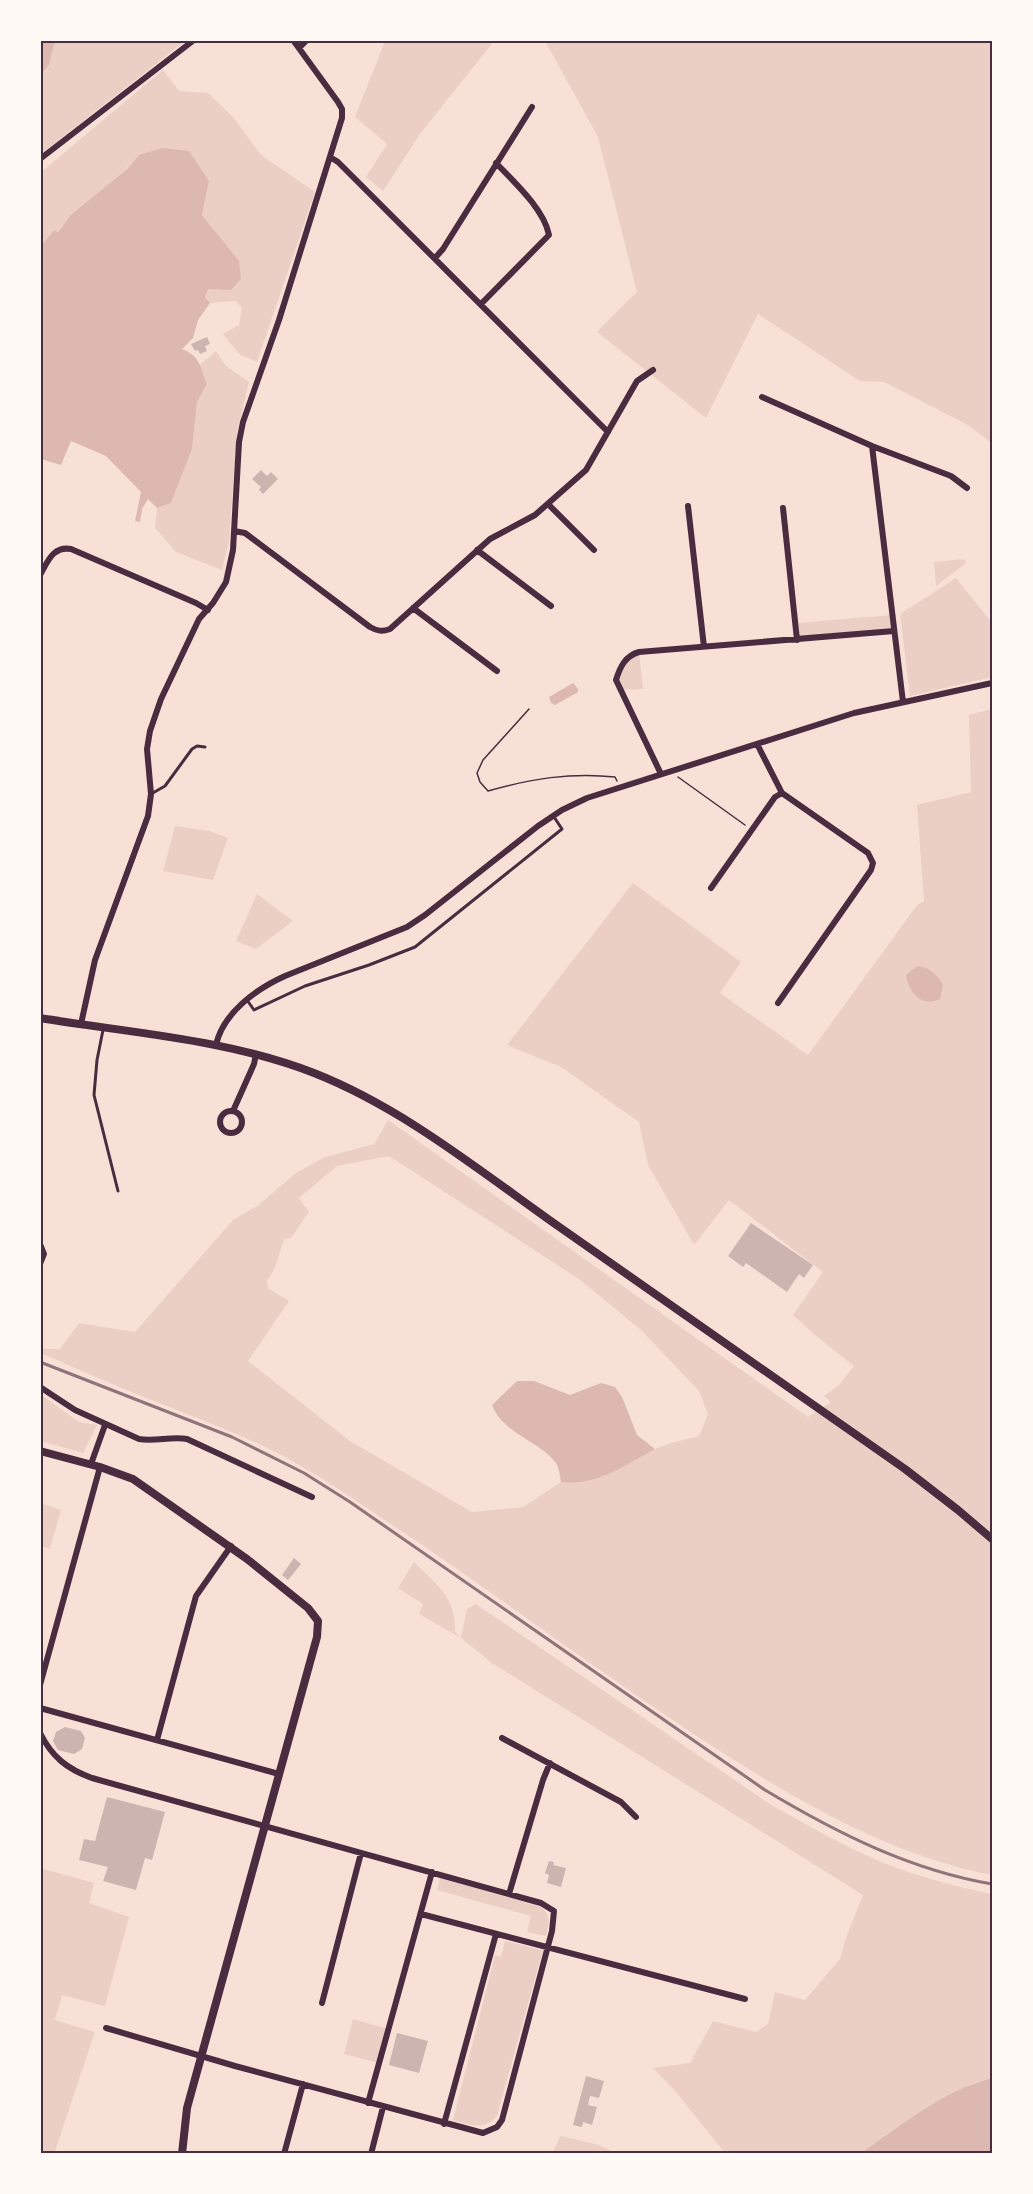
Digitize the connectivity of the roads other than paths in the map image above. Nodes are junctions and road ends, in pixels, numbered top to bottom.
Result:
1 (194, 40) edge
2 (293, 40) edge
3 (307, 40) edge
4 (299, 48) junction
5 (532, 107) dead end
6 (330, 157) junction
7 (40, 159) edge
8 (496, 163) junction
9 (435, 258) junction
10 (481, 304) junction
11 (653, 370) dead end
12 (762, 398) dead end
13 (608, 432) junction
14 (872, 446) junction
15 (967, 488) dead end
16 (548, 504) junction
17 (688, 506) dead end
18 (783, 508) dead end
19 (234, 531) junction
20 (477, 550) junction
21 (594, 550) dead end
22 (40, 575) edge
23 (551, 606) dead end
24 (413, 608) junction
25 (208, 610) junction
26 (894, 631) junction
27 (797, 640) junction
28 (704, 647) junction
29 (497, 671) dead end
30 (993, 683) edge
31 (903, 702) junction
32 (757, 744) junction
33 (205, 747) dead end
34 (660, 774) junction
35 (782, 793) junction
36 (151, 794) junction
37 (553, 816) junction
38 (711, 888) dead end
39 (246, 1000) junction
40 (778, 1003) dead end
41 (40, 1018) edge
42 (81, 1024) junction
43 (104, 1028) junction
44 (216, 1045) junction
45 (256, 1054) junction
46 (233, 1111) dead end
47 (118, 1191) dead end
48 (40, 1244) edge
49 (40, 1264) edge
50 (40, 1388) edge
51 (105, 1425) junction
52 (40, 1451) edge
53 (91, 1464) junction
54 (100, 1467) junction
55 (312, 1497) dead end
56 (993, 1539) edge
57 (231, 1546) junction
58 (40, 1685) edge
59 (40, 1708) edge
60 (40, 1733) edge
61 (502, 1738) dead end
62 (157, 1740) junction
63 (550, 1763) junction
64 (279, 1774) junction
65 (636, 1817) dead end
66 (264, 1826) junction
67 (361, 1853) junction
68 (432, 1872) junction
69 (509, 1894) junction
70 (421, 1914) junction
71 (496, 1934) junction
72 (548, 1947) junction
73 (745, 1999) dead end
74 (322, 2002) dead end
75 (106, 2028) dead end
76 (201, 2055) junction
77 (303, 2084) junction
78 (368, 2103) junction
79 (383, 2107) junction
80 (444, 2124) junction
81 (182, 2154) edge
82 (284, 2154) edge
83 (371, 2154) edge

1 - 7 street
2 - 4 street
3 - 4 street
4 - 6 street
5 - 8 street
6 - 9 street
6 - 19 street
8 - 9 street
8 - 10 street
9 - 10 street
10 - 13 street
11 - 13 street
12 - 14 street
13 - 16 street
14 - 15 street
14 - 26 street
16 - 20 street
16 - 21 street
17 - 28 street
18 - 27 street
19 - 24 street
19 - 25 street
20 - 23 street
20 - 24 street
22 - 25 street
24 - 29 street
25 - 36 street
26 - 27 street
26 - 31 street
27 - 28 street
28 - 34 street
30 - 31 street
31 - 32 street
32 - 34 street
32 - 35 street
33 - 36 lane
34 - 37 street
35 - 38 street
35 - 40 street
36 - 42 street
37 - 39 street
37 - 39 lane
39 - 44 street
41 - 42 street
42 - 43 street
43 - 44 street
43 - 47 lane
44 - 45 street
45 - 46 street
45 - 56 street
48 - 49 street
50 - 51 street
51 - 53 street
51 - 55 street
52 - 53 street
53 - 54 street
54 - 57 street
54 - 58 street
57 - 62 street
57 - 64 street
59 - 62 street
60 - 66 street
61 - 63 street
62 - 64 street
63 - 65 street
63 - 69 street
64 - 66 street
66 - 67 street
66 - 76 street
67 - 68 street
67 - 74 street
68 - 69 street
68 - 70 street
69 - 72 street
70 - 71 street
70 - 78 street
71 - 72 street
71 - 80 street
72 - 73 street
72 - 80 street
75 - 76 street
76 - 77 street
76 - 81 street
77 - 78 street
77 - 82 street
78 - 79 street
79 - 80 street
79 - 83 street

